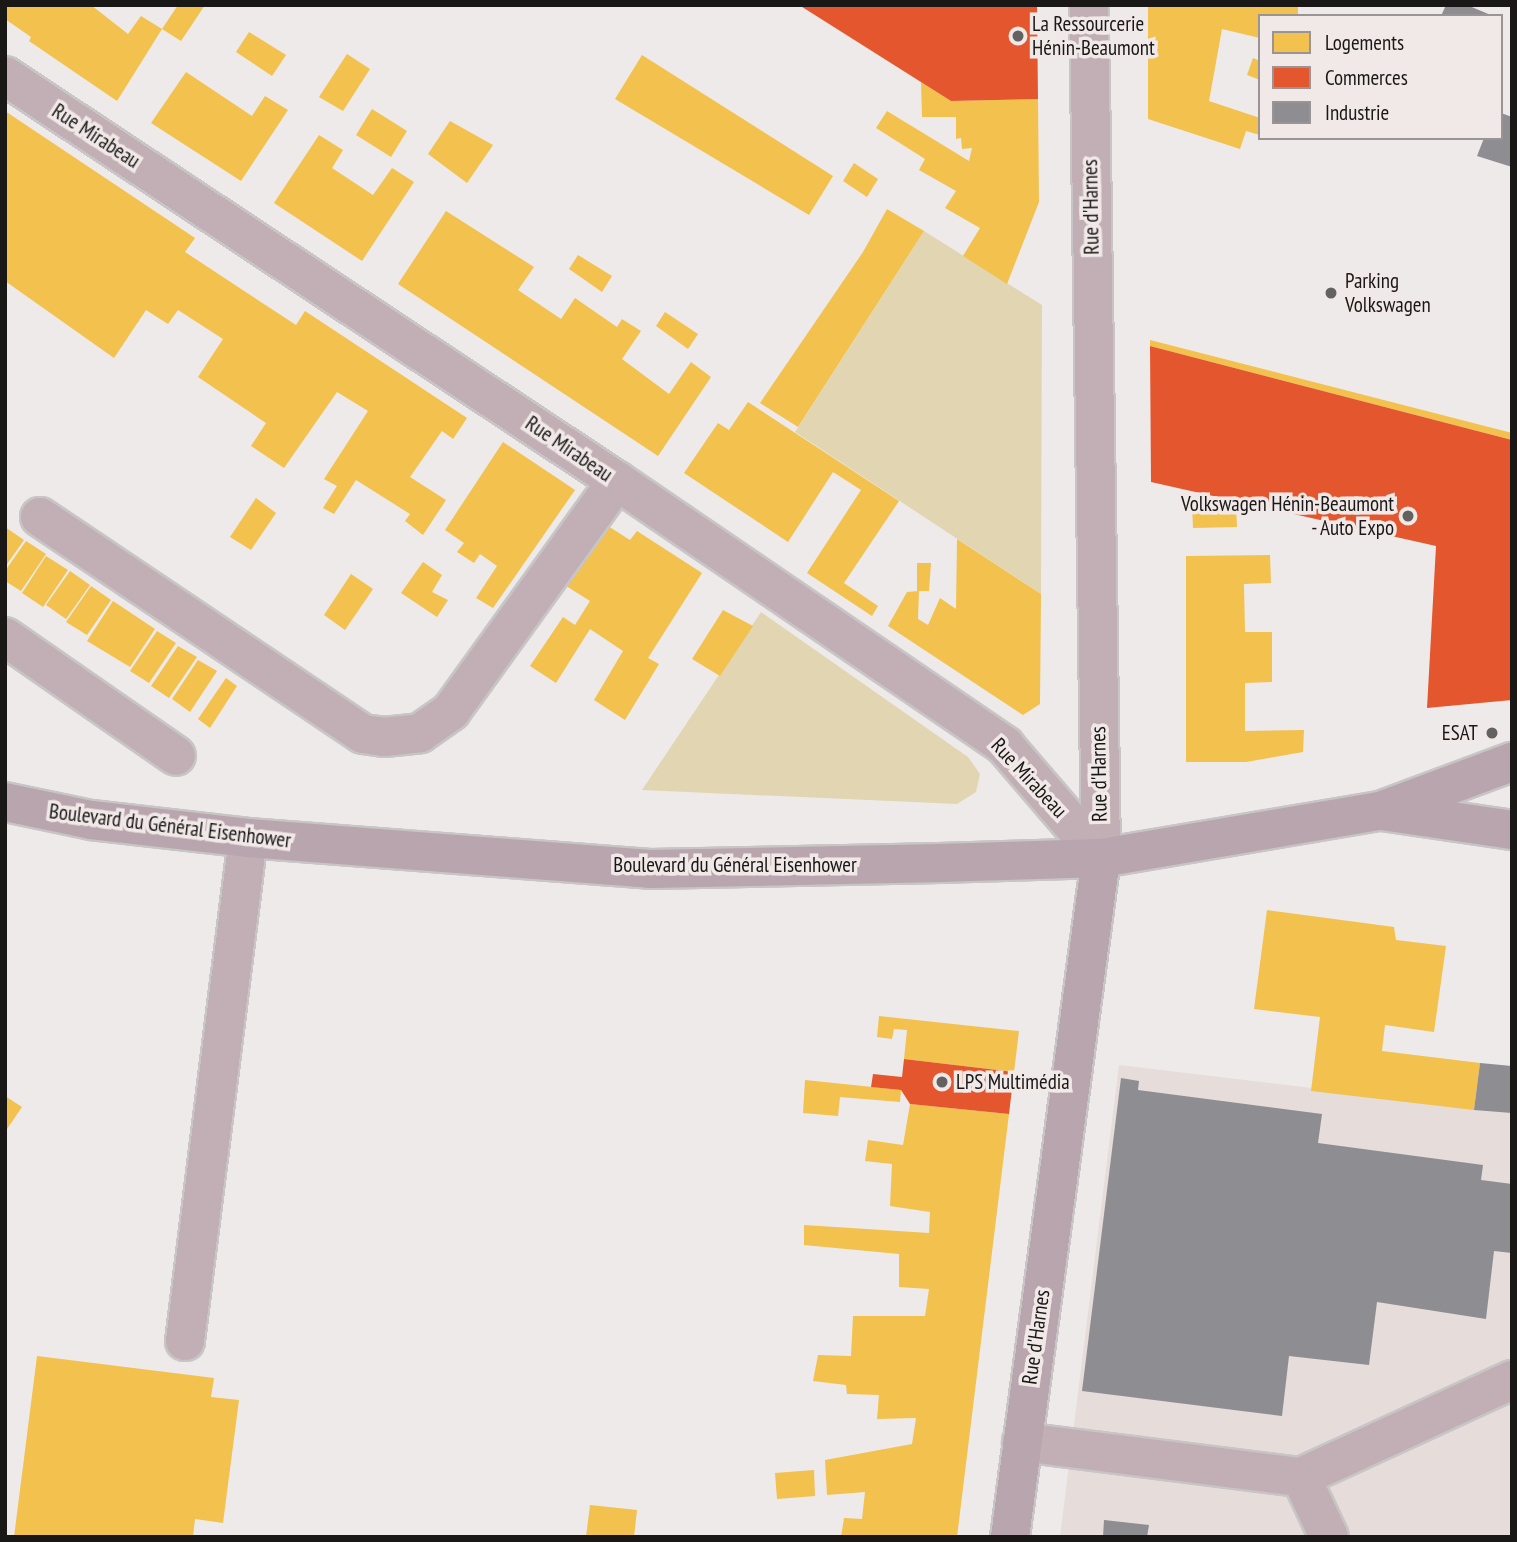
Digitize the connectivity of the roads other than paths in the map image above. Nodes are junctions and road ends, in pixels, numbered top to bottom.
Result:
1 (1088, 5) edge
2 (5, 76) edge
3 (617, 481) junction
4 (40, 517) dead end
5 (5, 637) edge
6 (176, 757) dead end
7 (1512, 762) edge
8 (5, 802) edge
9 (1380, 811) junction
10 (1512, 830) edge
11 (247, 838) junction
12 (1101, 858) junction
13 (185, 1341) dead end
14 (1512, 1380) edge
15 (1021, 1442) junction
16 (1301, 1477) junction
17 (1010, 1537) edge
18 (1329, 1537) edge

1 - 12 street, Rue d'Harnes
2 - 3 street, Rue Mirabeau
3 - 4 street
3 - 12 street, Rue Mirabeau
5 - 6 street
7 - 9 main road
8 - 11 main road, Boulevard du Général Eisenhower
9 - 10 main road
9 - 12 main road, Boulevard du Général Eisenhower
11 - 12 main road, Boulevard du Général Eisenhower
11 - 13 street
12 - 15 main road, Rue d'Harnes
14 - 16 street
15 - 16 street
15 - 17 main road, Rue d'Harnes
16 - 18 street

